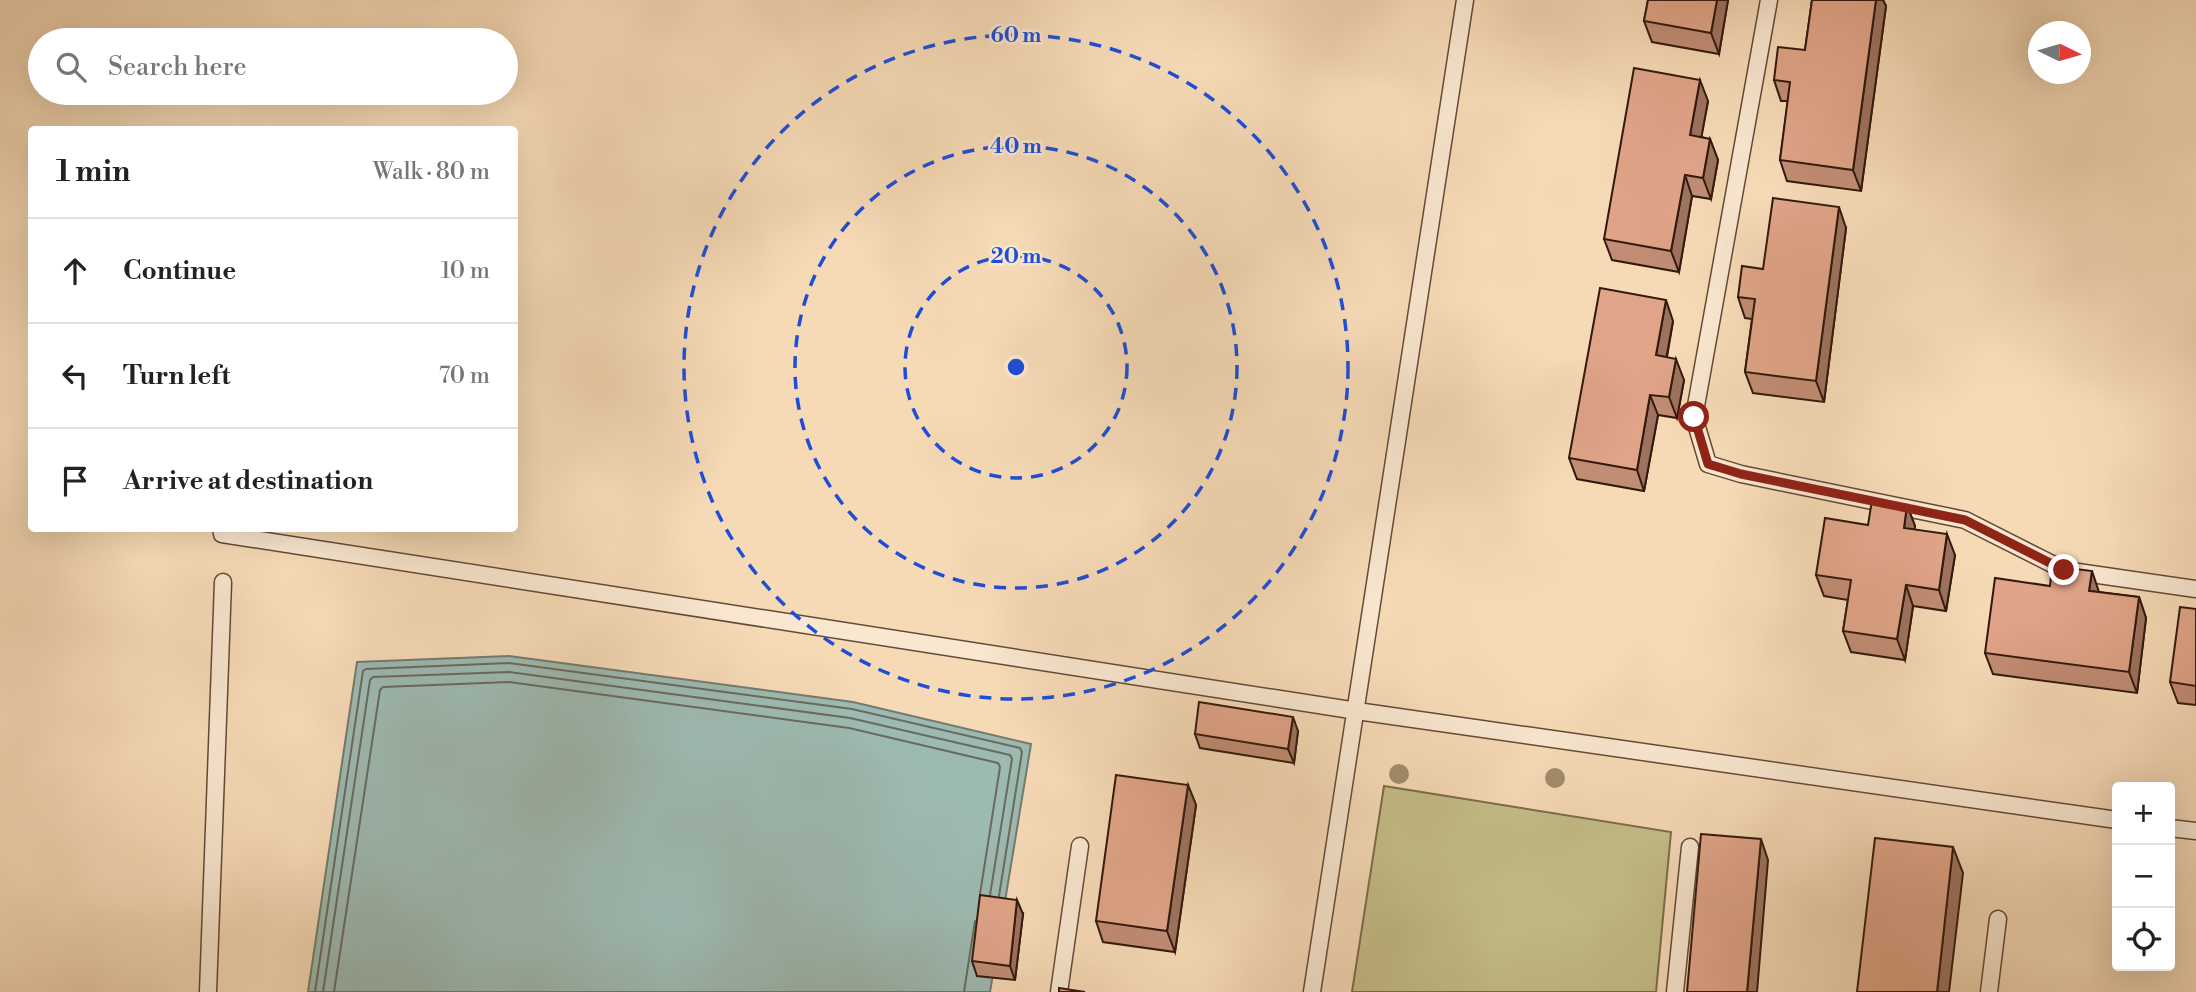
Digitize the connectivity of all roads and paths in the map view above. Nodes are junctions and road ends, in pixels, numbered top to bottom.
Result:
1 (1465, 0) edge
2 (1769, 0) edge
3 (222, 532) edge
4 (223, 582) dead end
5 (2196, 589) edge
6 (1357, 710) junction
7 (2112, 819) edge
8 (2175, 829) edge
9 (2196, 831) edge
10 (1080, 846) dead end
11 (1690, 848) dead end
12 (1998, 919) dead end
13 (208, 992) edge
14 (1059, 992) edge
15 (1312, 992) edge
16 (1675, 992) edge
17 (1989, 992) edge

1 - 6 lane
2 - 5 lane
3 - 6 lane
4 - 13 lane
6 - 7 lane
6 - 15 lane
8 - 9 lane
10 - 14 lane
11 - 16 lane
12 - 17 lane

